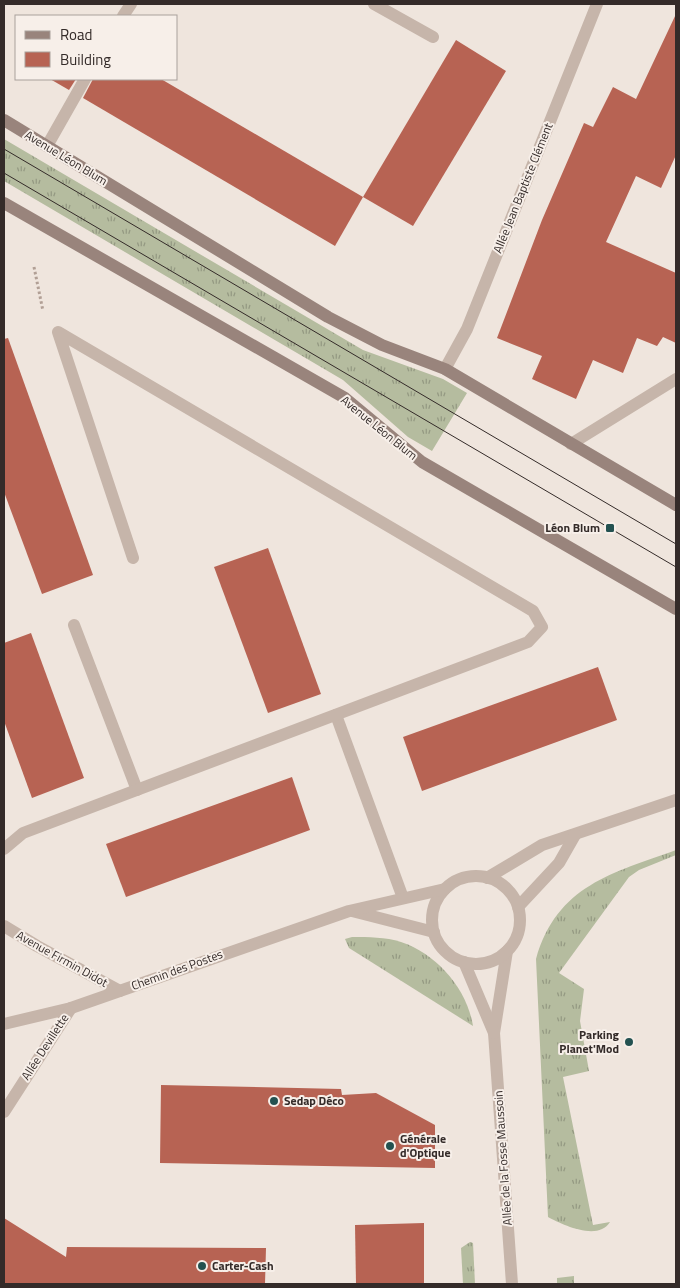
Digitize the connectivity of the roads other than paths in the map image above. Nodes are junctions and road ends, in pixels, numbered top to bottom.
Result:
1 (131, 4) edge
2 (374, 4) edge
3 (596, 4) edge
4 (124, 15) edge
5 (433, 37) dead end
6 (84, 80) edge
7 (4, 120) edge
8 (48, 146) junction
9 (4, 203) edge
10 (445, 369) junction
11 (676, 379) edge
12 (571, 444) junction
13 (676, 505) edge
14 (133, 558) dead end
15 (676, 609) edge
16 (74, 625) dead end
17 (336, 715) junction
18 (137, 790) junction
19 (676, 800) edge
20 (575, 834) junction
21 (4, 849) edge
22 (487, 878) junction
23 (445, 889) junction
24 (403, 898) junction
25 (518, 907) junction
26 (349, 911) junction
27 (4, 926) edge
28 (434, 932) junction
29 (507, 951) junction
30 (464, 962) junction
31 (120, 991) junction
32 (70, 1008) junction
33 (4, 1024) edge
34 (494, 1032) junction
35 (4, 1112) edge
36 (512, 1284) edge

1 - 4 street
2 - 5 street
3 - 10 street, Allée Jean Baptiste Clément
6 - 8 street
7 - 8 main road, Avenue Léon Blum
8 - 10 main road, Avenue Léon Blum
9 - 15 main road, Avenue Léon Blum
10 - 12 main road, Avenue Léon Blum
11 - 12 street
12 - 13 main road, Avenue Léon Blum
14 - 17 street
16 - 18 street
17 - 18 street
17 - 24 street
18 - 21 street
19 - 20 street
20 - 22 street
20 - 25 street
22 - 23 street
22 - 25 street
23 - 24 street, Chemin des Postes
23 - 28 street
24 - 26 street, Chemin des Postes
25 - 29 street
26 - 28 street
26 - 31 street, Chemin des Postes
27 - 31 street, Avenue Firmin Didot
28 - 30 street
29 - 30 street
29 - 34 street, Allée de la Fosse Maussoin
30 - 34 street, Allée de la Fosse Maussoin
31 - 32 street, Chemin des Postes
32 - 33 street, Chemin des Postes
32 - 35 street, Allée Devillette
34 - 36 street, Allée de la Fosse Maussoin

